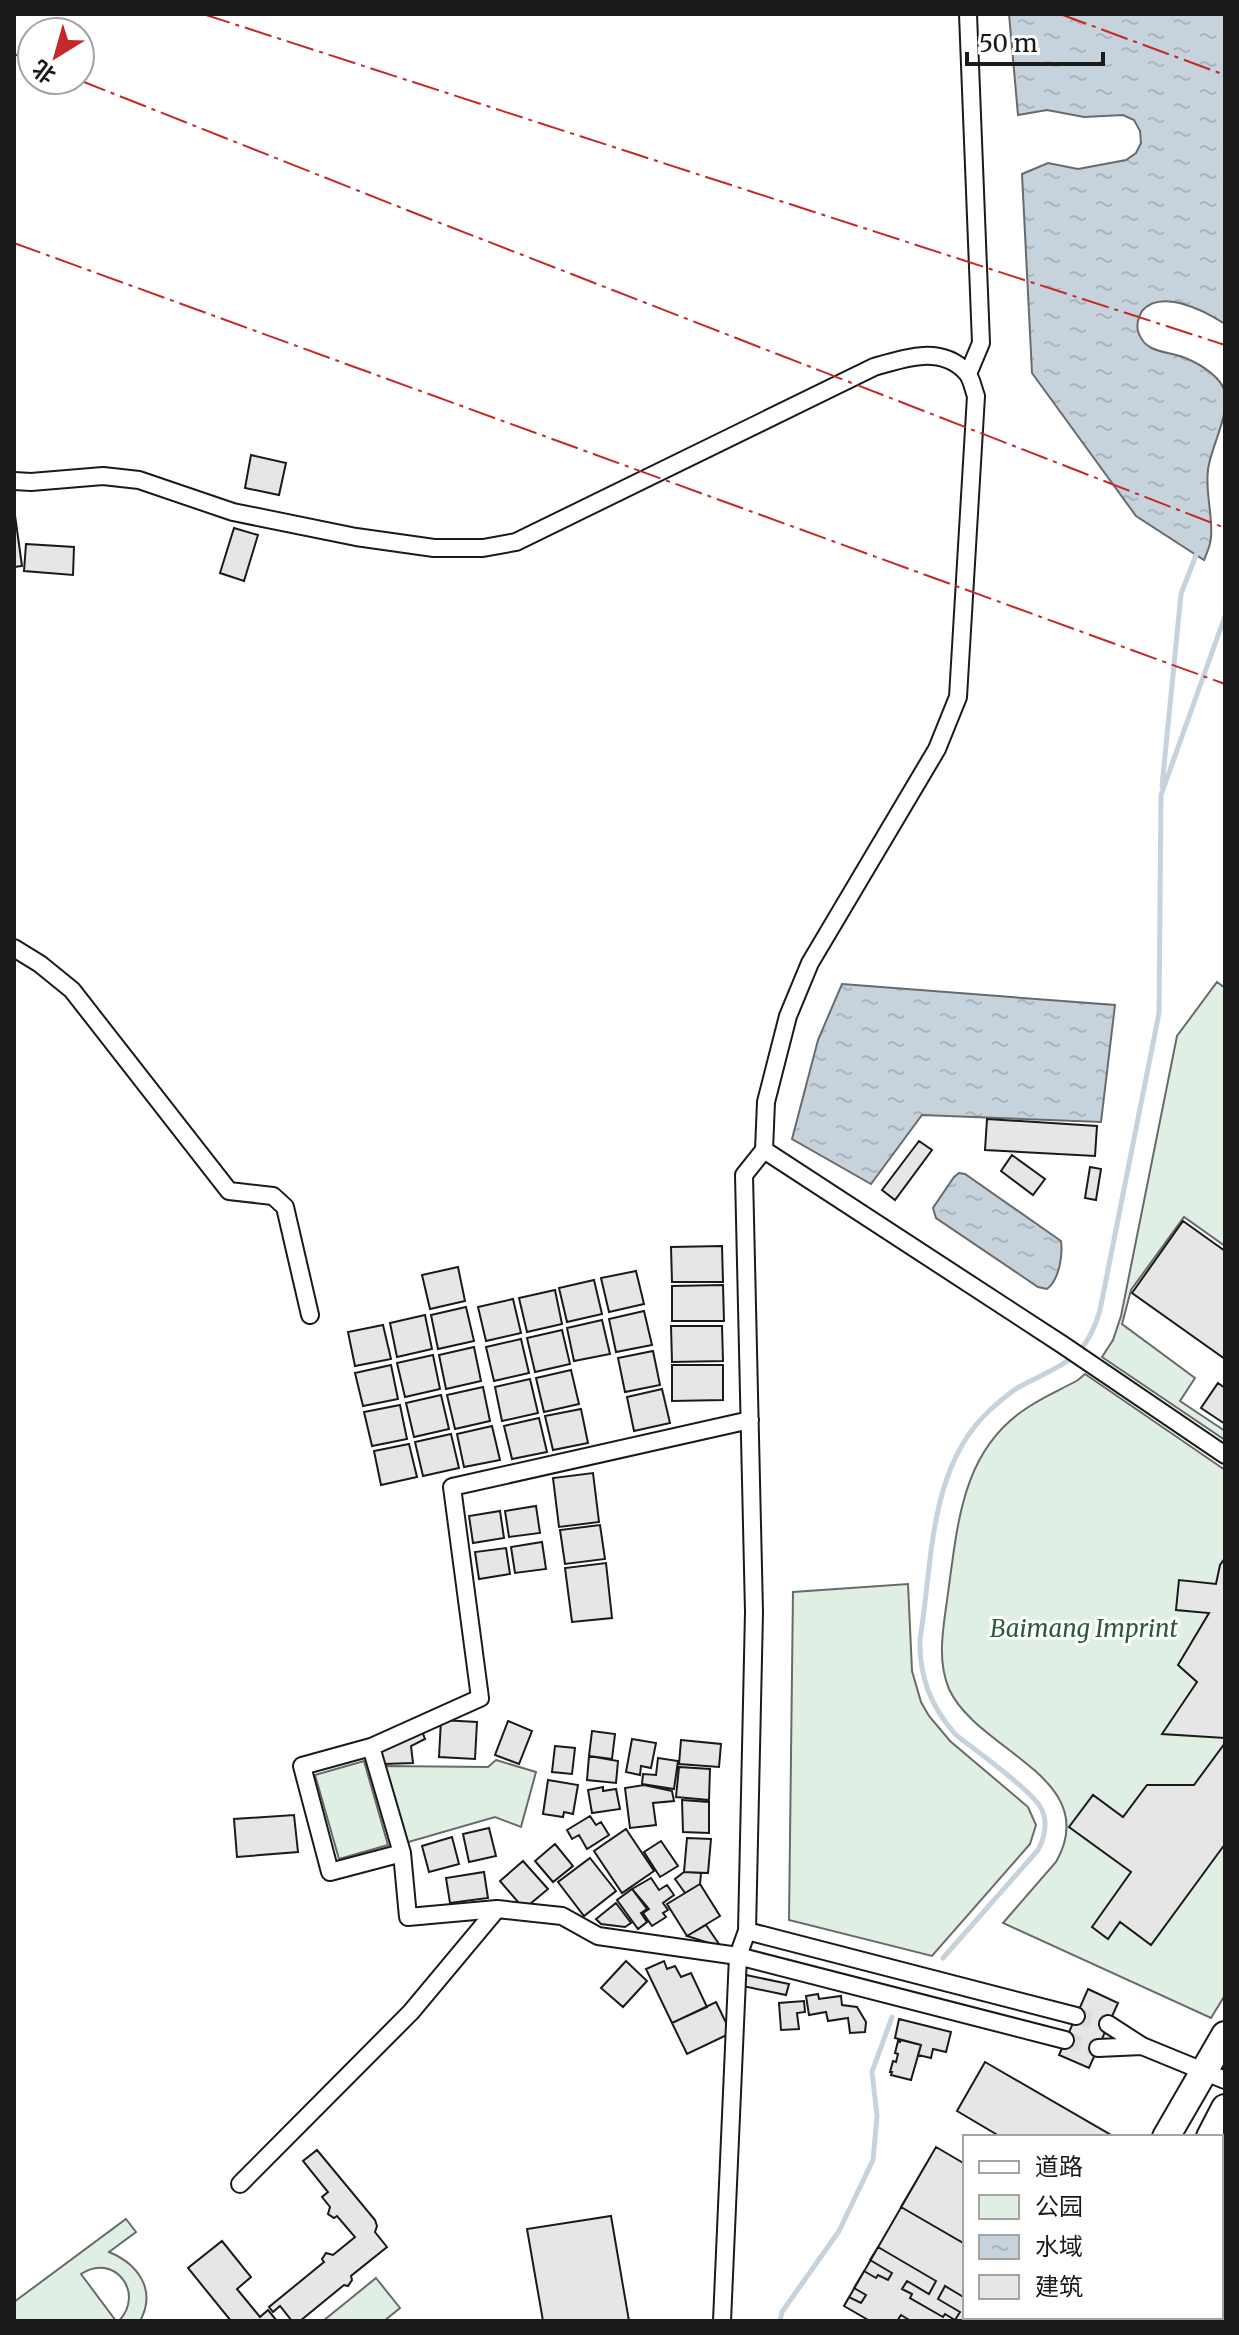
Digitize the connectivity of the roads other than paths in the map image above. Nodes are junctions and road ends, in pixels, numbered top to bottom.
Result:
1 (968, 14) edge
2 (968, 374) junction
3 (14, 481) edge
4 (14, 948) edge
5 (764, 1150) junction
6 (310, 1315) dead end
7 (750, 1420) junction
8 (1225, 1455) edge
9 (371, 1747) junction
10 (402, 1853) junction
11 (497, 1909) junction
12 (747, 1931) junction
13 (738, 1956) junction
14 (1076, 2016) tunnel mouth
15 (1108, 2024) tunnel mouth
16 (1225, 2035) edge
17 (1065, 2040) tunnel mouth
18 (1142, 2046) junction
19 (1098, 2048) tunnel mouth
20 (1215, 2075) edge
21 (1225, 2108) edge
22 (1168, 2135) edge
23 (1211, 2135) edge
24 (240, 2184) dead end
25 (722, 2321) edge

1 - 2 street
2 - 3 street
2 - 5 street
4 - 6 street
5 - 7 street
5 - 8 street
7 - 9 street
7 - 12 street
9 - 10 street
9 - 10 street
10 - 11 street
11 - 13 street
11 - 24 street
12 - 13 street
12 - 14 street
13 - 17 street
13 - 25 street
15 - 18 street
16 - 20 main road
18 - 19 street
18 - 20 street
20 - 22 main road
21 - 23 main road

